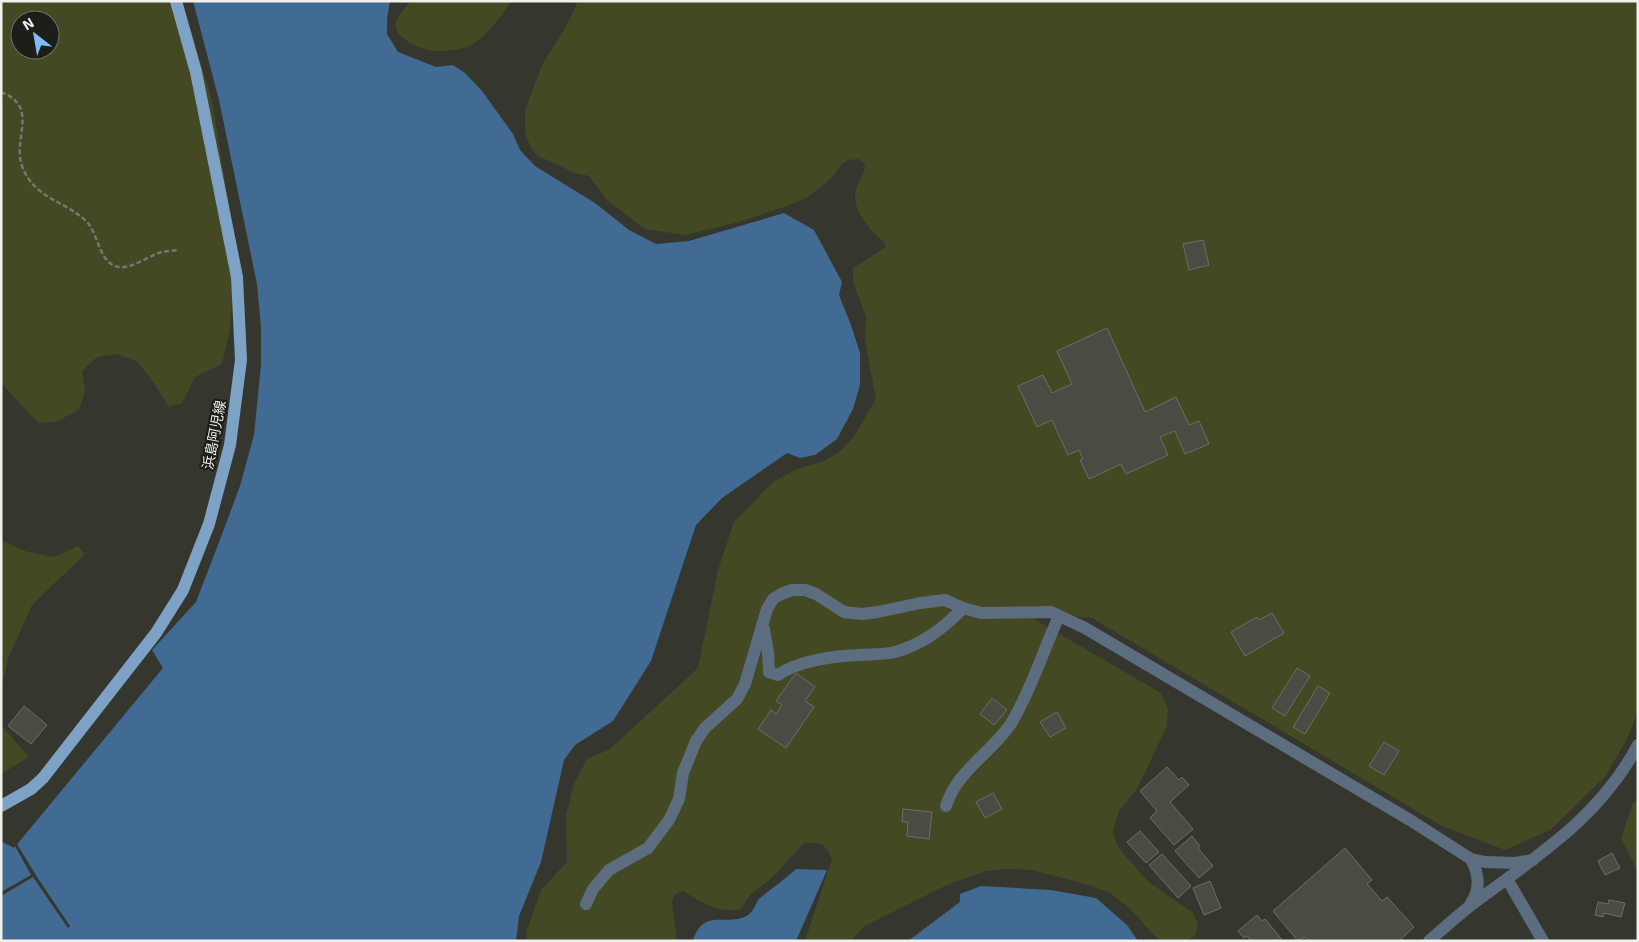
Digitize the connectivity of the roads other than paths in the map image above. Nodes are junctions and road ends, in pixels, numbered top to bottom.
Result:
1 (176, 1) edge
2 (963, 608) junction
3 (1059, 616) junction
4 (763, 627) junction
5 (1638, 745) edge
6 (1, 806) edge
7 (946, 806) dead end
8 (1472, 859) junction
9 (1533, 860) junction
10 (1507, 879) junction
11 (586, 904) dead end
12 (1468, 907) junction
13 (1429, 941) edge
14 (1543, 941) edge

1 - 6 main road, 浜島阿児線
2 - 3 street
2 - 4 street
2 - 4 street
3 - 7 street
3 - 8 street
4 - 11 street
5 - 9 street
8 - 9 street
8 - 12 street
9 - 10 street
10 - 12 street
10 - 14 street
12 - 13 street

